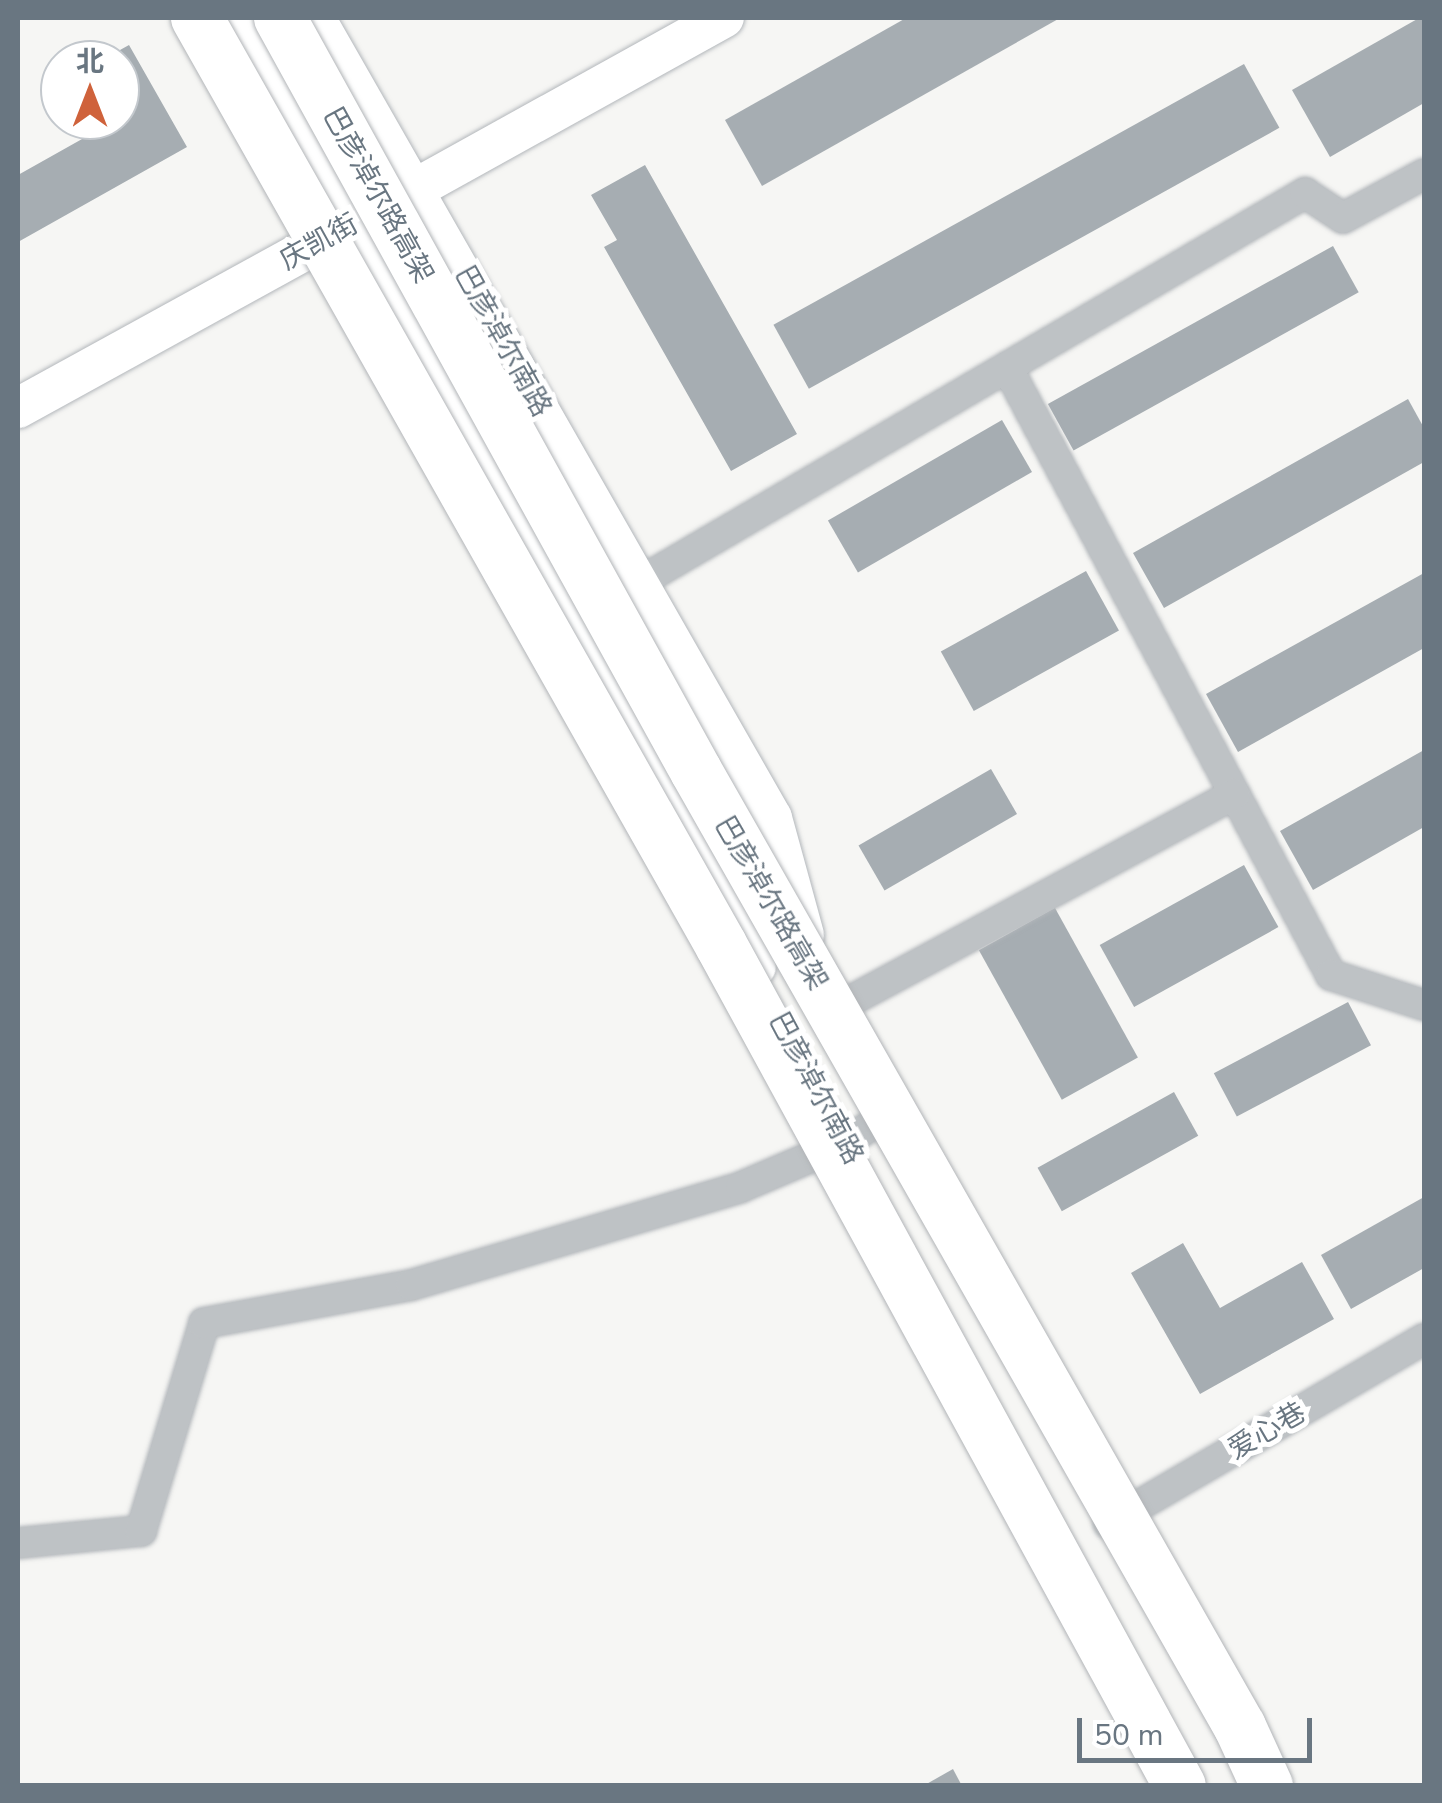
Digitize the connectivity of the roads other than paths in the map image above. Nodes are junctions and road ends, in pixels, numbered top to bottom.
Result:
1 (197, 18) edge
2 (240, 18) edge
3 (280, 18) edge
4 (315, 18) edge
5 (724, 18) edge
6 (1424, 174) edge
7 (418, 188) junction
8 (356, 222) junction
9 (1007, 368) junction
10 (18, 408) edge
11 (638, 582) junction
12 (1234, 794) junction
13 (1424, 1006) edge
14 (826, 1014) junction
15 (888, 1114) junction
16 (846, 1142) junction
17 (1424, 1338) edge
18 (1109, 1523) junction
19 (18, 1543) edge
20 (1180, 1786) edge
21 (1199, 1786) edge
22 (1254, 1786) edge
23 (1266, 1786) edge

1 - 20 highway, bridge
2 - 8 main road, 巴彦淖尔南路
3 - 23 highway, 巴彦淖尔路高架, bridge
4 - 7 main road, 巴彦淖尔南路
5 - 7 main road, 庆凯街
6 - 9 street
7 - 8 main road, 庆凯街
7 - 11 main road, 巴彦淖尔南路
8 - 10 main road, 庆凯街
8 - 16 main road, 巴彦淖尔南路
9 - 11 street
9 - 12 street
11 - 14 main road, 巴彦淖尔南路
12 - 13 street
12 - 14 street
14 - 15 main road, 巴彦淖尔南路
15 - 16 street
15 - 18 main road, 巴彦淖尔南路
16 - 19 street
16 - 21 main road, 巴彦淖尔南路
17 - 18 street, 爱心巷
18 - 22 main road, 巴彦淖尔南路

